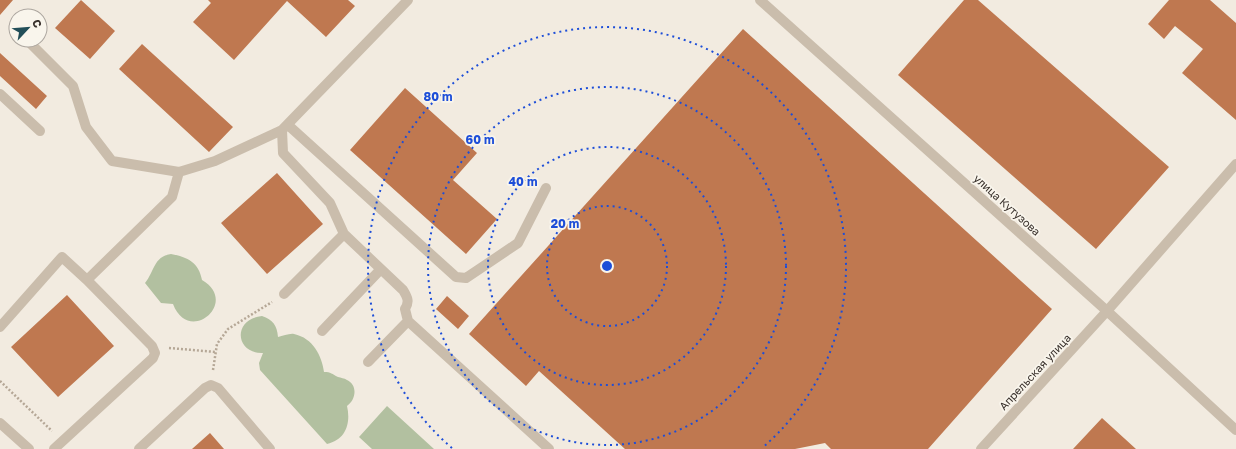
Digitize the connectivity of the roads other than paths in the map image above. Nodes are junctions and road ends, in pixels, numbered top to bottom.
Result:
1 (408, 0) edge
2 (760, 0) edge
3 (35, 48) edge
4 (0, 94) edge
5 (285, 127) junction
6 (40, 131) dead end
7 (1236, 164) edge
8 (179, 172) junction
9 (546, 188) dead end
10 (344, 234) junction
11 (381, 268) junction
12 (86, 280) junction
13 (284, 294) road end
14 (1107, 311) junction
15 (408, 321) junction
16 (0, 327) edge
17 (322, 331) dead end
18 (368, 362) dead end
19 (0, 423) edge
20 (1236, 430) edge
21 (29, 449) edge
22 (54, 449) edge
23 (139, 449) edge
24 (270, 449) edge
25 (549, 449) edge
26 (981, 449) edge

1 - 5 street
2 - 14 street, улица Кутузова
3 - 8 street
4 - 6 street
5 - 8 street
5 - 9 street
5 - 10 street
7 - 14 street, Апрельская улица
8 - 12 street
10 - 11 street
10 - 13 street
11 - 15 street
11 - 17 street
12 - 16 street
12 - 22 street
14 - 20 street, улица Кутузова
14 - 26 street, Апрельская улица
15 - 18 street
15 - 25 street
19 - 21 street
23 - 24 street

